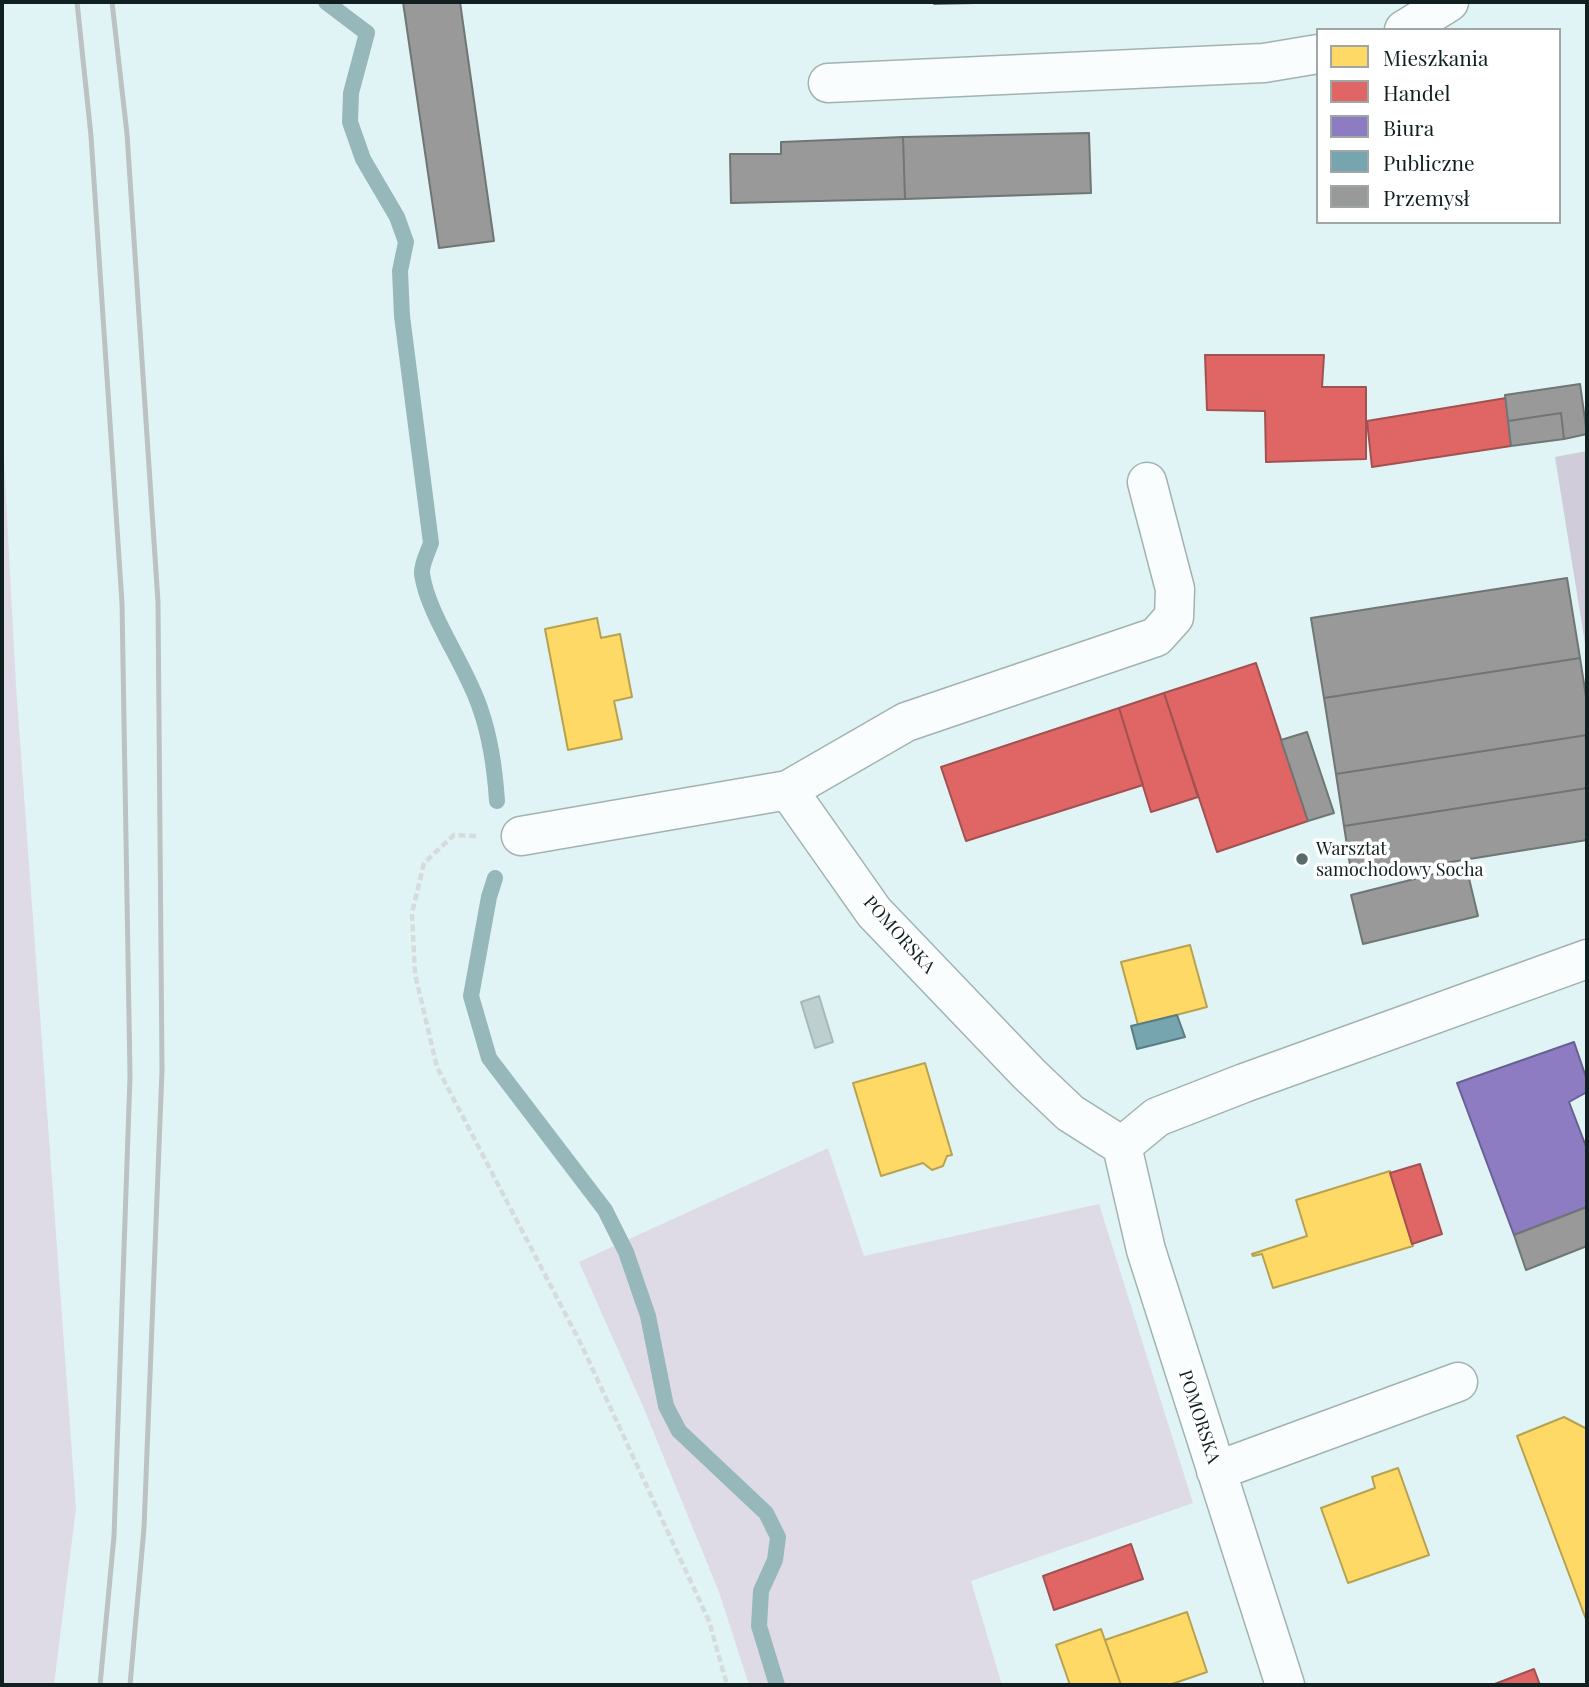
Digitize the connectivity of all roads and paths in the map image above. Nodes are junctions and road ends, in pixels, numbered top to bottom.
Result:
1 (1449, 2) edge
2 (1407, 28) edge
3 (1316, 54) edge
4 (828, 83) dead end
5 (1147, 482) dead end
6 (788, 790) junction
7 (521, 836) joint
8 (1587, 959) edge
9 (1122, 1146) junction
10 (1458, 1382) dead end
11 (1216, 1471) junction
12 (727, 1685) edge
13 (1285, 1685) edge

1 - 2 street
3 - 4 street
5 - 6 street
6 - 7 street
6 - 9 street, POMORSKA
7 - 12 path
8 - 9 street
9 - 11 street, POMORSKA
10 - 11 street
11 - 13 street, POMORSKA

